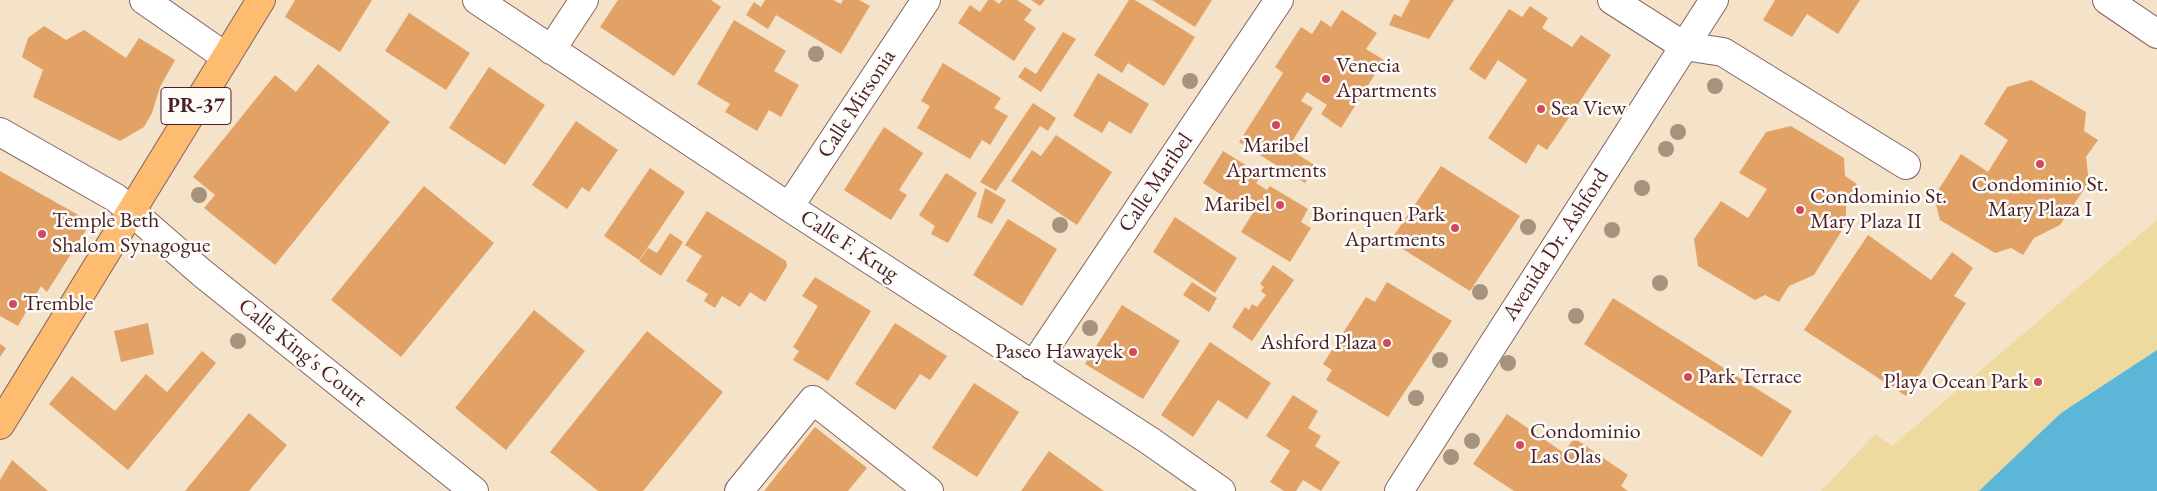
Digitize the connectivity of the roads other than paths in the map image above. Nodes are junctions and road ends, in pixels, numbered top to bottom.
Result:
1 (144, 0) edge
2 (261, 0) edge
3 (477, 0) edge
4 (584, 0) edge
5 (926, 0) edge
6 (1279, 0) edge
7 (1612, 0) edge
8 (1714, 0) edge
9 (2107, 0) edge
10 (2157, 34) edge
11 (1684, 46) junction
12 (551, 50) junction
13 (226, 57) junction
14 (0, 132) edge
15 (1906, 165) dead end
16 (789, 208) junction
17 (131, 212) junction
18 (1032, 366) junction
19 (0, 425) edge
20 (474, 491) edge
21 (739, 491) edge
22 (929, 491) edge
23 (1221, 491) edge
24 (1399, 491) edge

1 - 13 street
2 - 13 main road, PR-37
3 - 12 street, Calle F. Krug
4 - 12 street
5 - 16 street, Calle Mirsonia
6 - 18 street, Calle Maribel
7 - 11 street
8 - 11 street, Avenida Dr. Ashford
9 - 10 street
11 - 15 street
11 - 24 street, Avenida Dr. Ashford
12 - 16 street, Calle F. Krug
13 - 17 main road, PR-37
14 - 17 street, Calle King's Court
16 - 18 street, Calle F. Krug
17 - 19 main road, PR-37
17 - 20 street, Calle King's Court
18 - 23 street, Calle F. Krug
21 - 22 street

